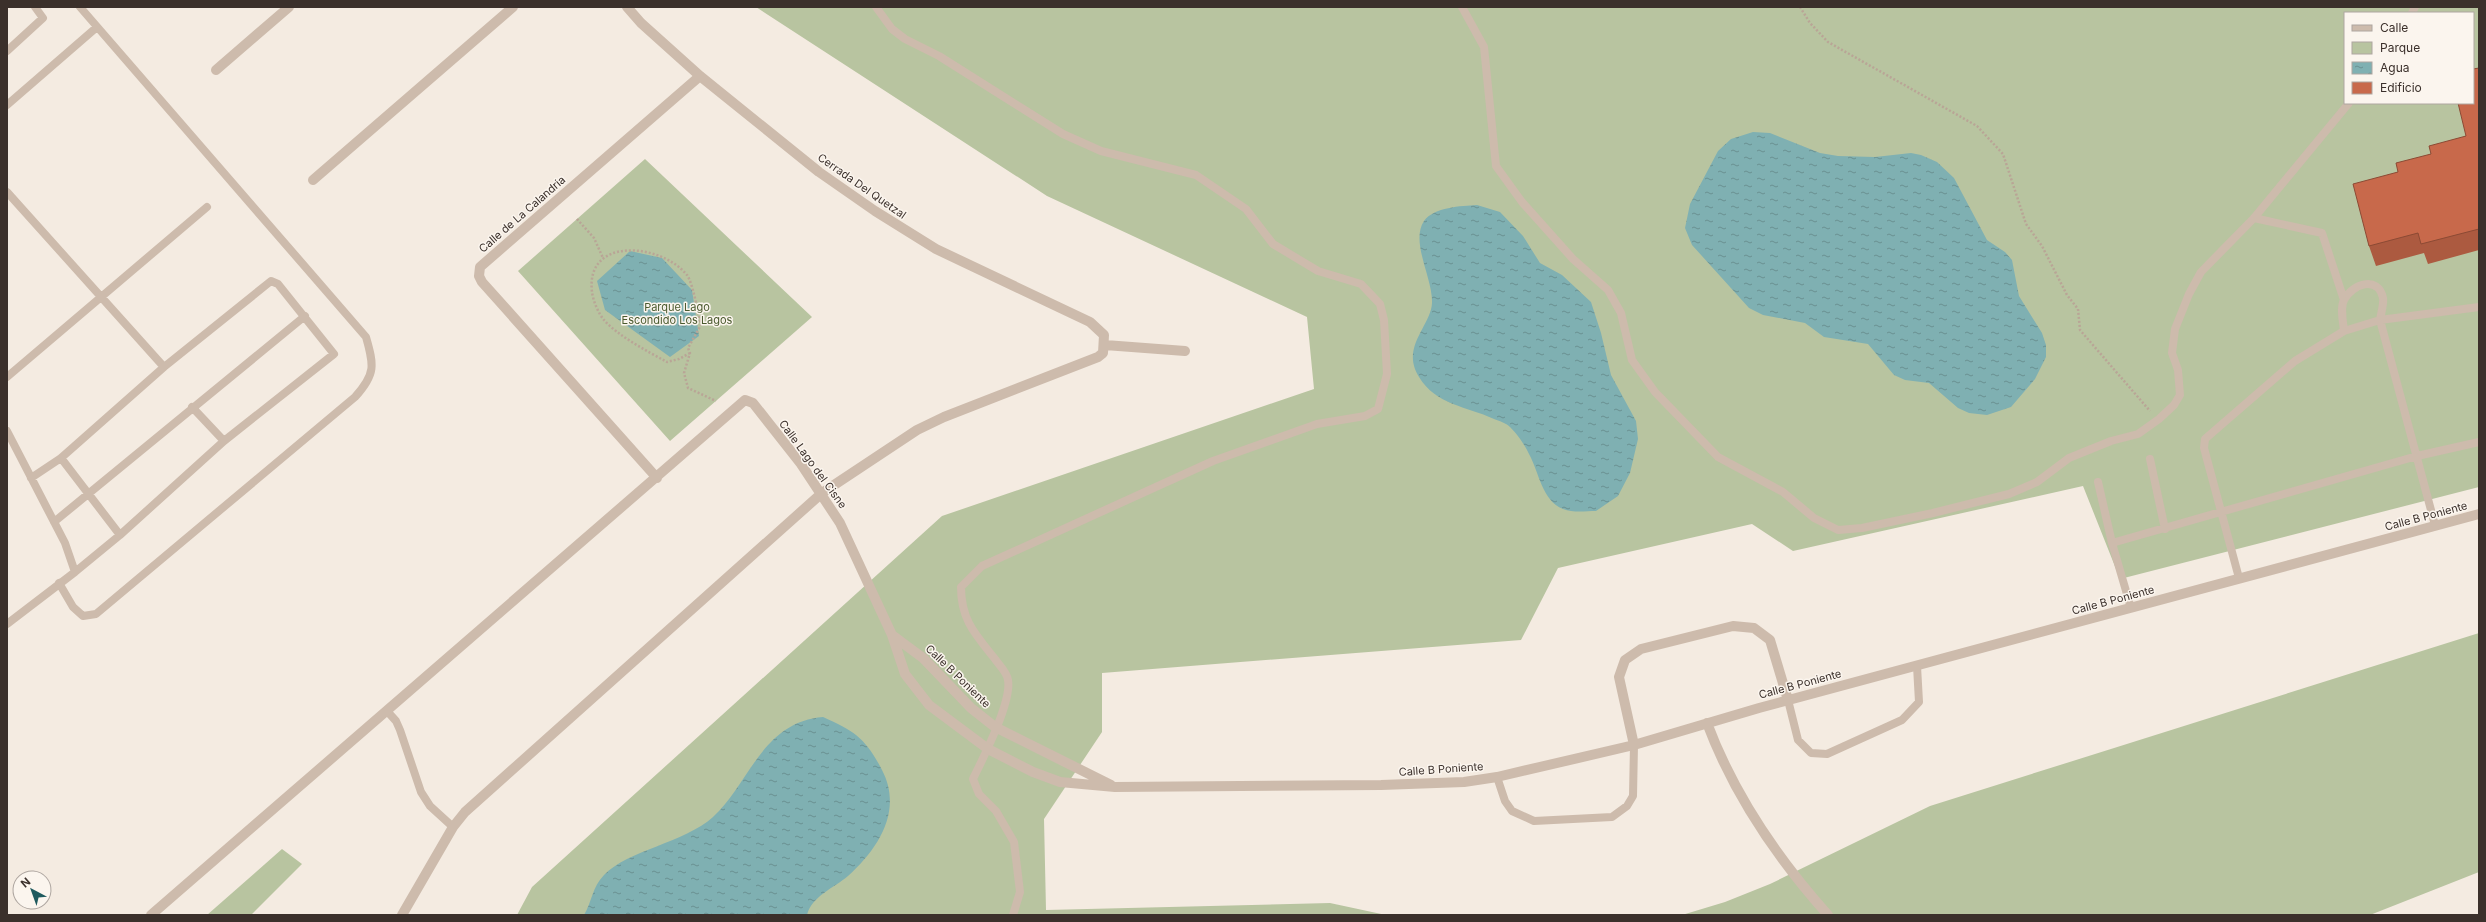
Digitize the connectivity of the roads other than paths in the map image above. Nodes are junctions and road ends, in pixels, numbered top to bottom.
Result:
1 (35, 7) edge
2 (80, 7) edge
3 (289, 7) edge
4 (513, 7) edge
5 (627, 7) edge
6 (876, 7) edge
7 (1462, 7) edge
8 (97, 27) junction
9 (7, 51) edge
10 (216, 70) dead end
11 (700, 76) junction
12 (2348, 104) edge
13 (7, 105) edge
14 (313, 180) dead end
15 (7, 192) edge
16 (207, 207) dead end
17 (2254, 218) junction
18 (101, 297) junction
19 (2344, 300) junction
20 (2479, 307) edge
21 (306, 316) junction
22 (2380, 320) junction
23 (2344, 331) junction
24 (1105, 346) junction
25 (1185, 351) dead end
26 (164, 367) junction
27 (7, 377) edge
28 (192, 407) junction
29 (7, 431) edge
30 (224, 441) junction
31 (2479, 442) edge
32 (2417, 456) junction
33 (62, 458) junction
34 (2150, 459) dead end
35 (31, 478) junction
36 (657, 478) junction
37 (2098, 482) dead end
38 (822, 493) junction
39 (89, 495) junction
40 (2222, 514) junction
41 (2479, 514) edge
42 (54, 522) junction
43 (2435, 525) junction
44 (2165, 529) junction
45 (120, 535) junction
46 (2112, 543) junction
47 (75, 572) junction
48 (2239, 578) junction
49 (59, 583) junction
50 (2131, 608) junction
51 (7, 624) edge
52 (892, 635) junction
53 (1917, 666) junction
54 (1788, 700) junction
55 (387, 712) junction
56 (1707, 723) junction
57 (995, 726) junction
58 (1634, 745) junction
59 (988, 749) junction
60 (1496, 777) junction
61 (1115, 787) junction
62 (452, 827) junction
63 (151, 915) edge
64 (402, 915) edge
65 (1012, 915) edge
66 (1828, 915) edge

1 - 9 lane
2 - 8 lane
3 - 10 street
4 - 14 street
5 - 11 street, Cerrada Del Quetzal
6 - 57 lane
7 - 17 lane
8 - 13 lane
8 - 49 lane
11 - 24 street, Cerrada Del Quetzal
11 - 36 street, Calle de La Calandria
12 - 17 lane
15 - 18 lane
16 - 18 lane
17 - 19 lane
18 - 26 lane
18 - 27 lane
19 - 22 lane
19 - 23 lane
20 - 22 lane
21 - 26 lane
21 - 28 lane
21 - 30 lane
22 - 23 lane
22 - 32 lane
23 - 40 lane
24 - 25 street
24 - 38 street
26 - 33 lane
28 - 30 lane
28 - 39 lane
29 - 35 lane
30 - 45 lane
31 - 32 lane
32 - 40 lane
32 - 43 lane
33 - 35 lane
33 - 39 lane
34 - 44 lane
35 - 42 lane
36 - 38 street, Calle Lago del Cisne
36 - 55 street
37 - 46 lane
38 - 52 street, Calle Lago del Cisne
38 - 62 street
39 - 42 lane
39 - 45 lane
40 - 44 lane
40 - 48 lane
41 - 43 street, Calle B Poniente
42 - 47 lane
43 - 48 street, Calle B Poniente
44 - 46 lane
45 - 47 lane
46 - 50 lane
47 - 49 lane
48 - 50 street, Calle B Poniente
49 - 51 lane
50 - 53 street, Calle B Poniente
52 - 57 street, Calle B Poniente
52 - 59 street, Calle B Poniente
53 - 54 street, Calle B Poniente
53 - 54 lane
54 - 56 street, Calle B Poniente
54 - 58 street
55 - 62 lane
55 - 63 street
56 - 58 street, Calle B Poniente
56 - 66 street
57 - 59 lane
57 - 61 street, Calle B Poniente
58 - 60 street, Calle B Poniente
58 - 60 lane
59 - 61 street, Calle B Poniente
59 - 65 lane
60 - 61 street, Calle B Poniente
62 - 64 street

